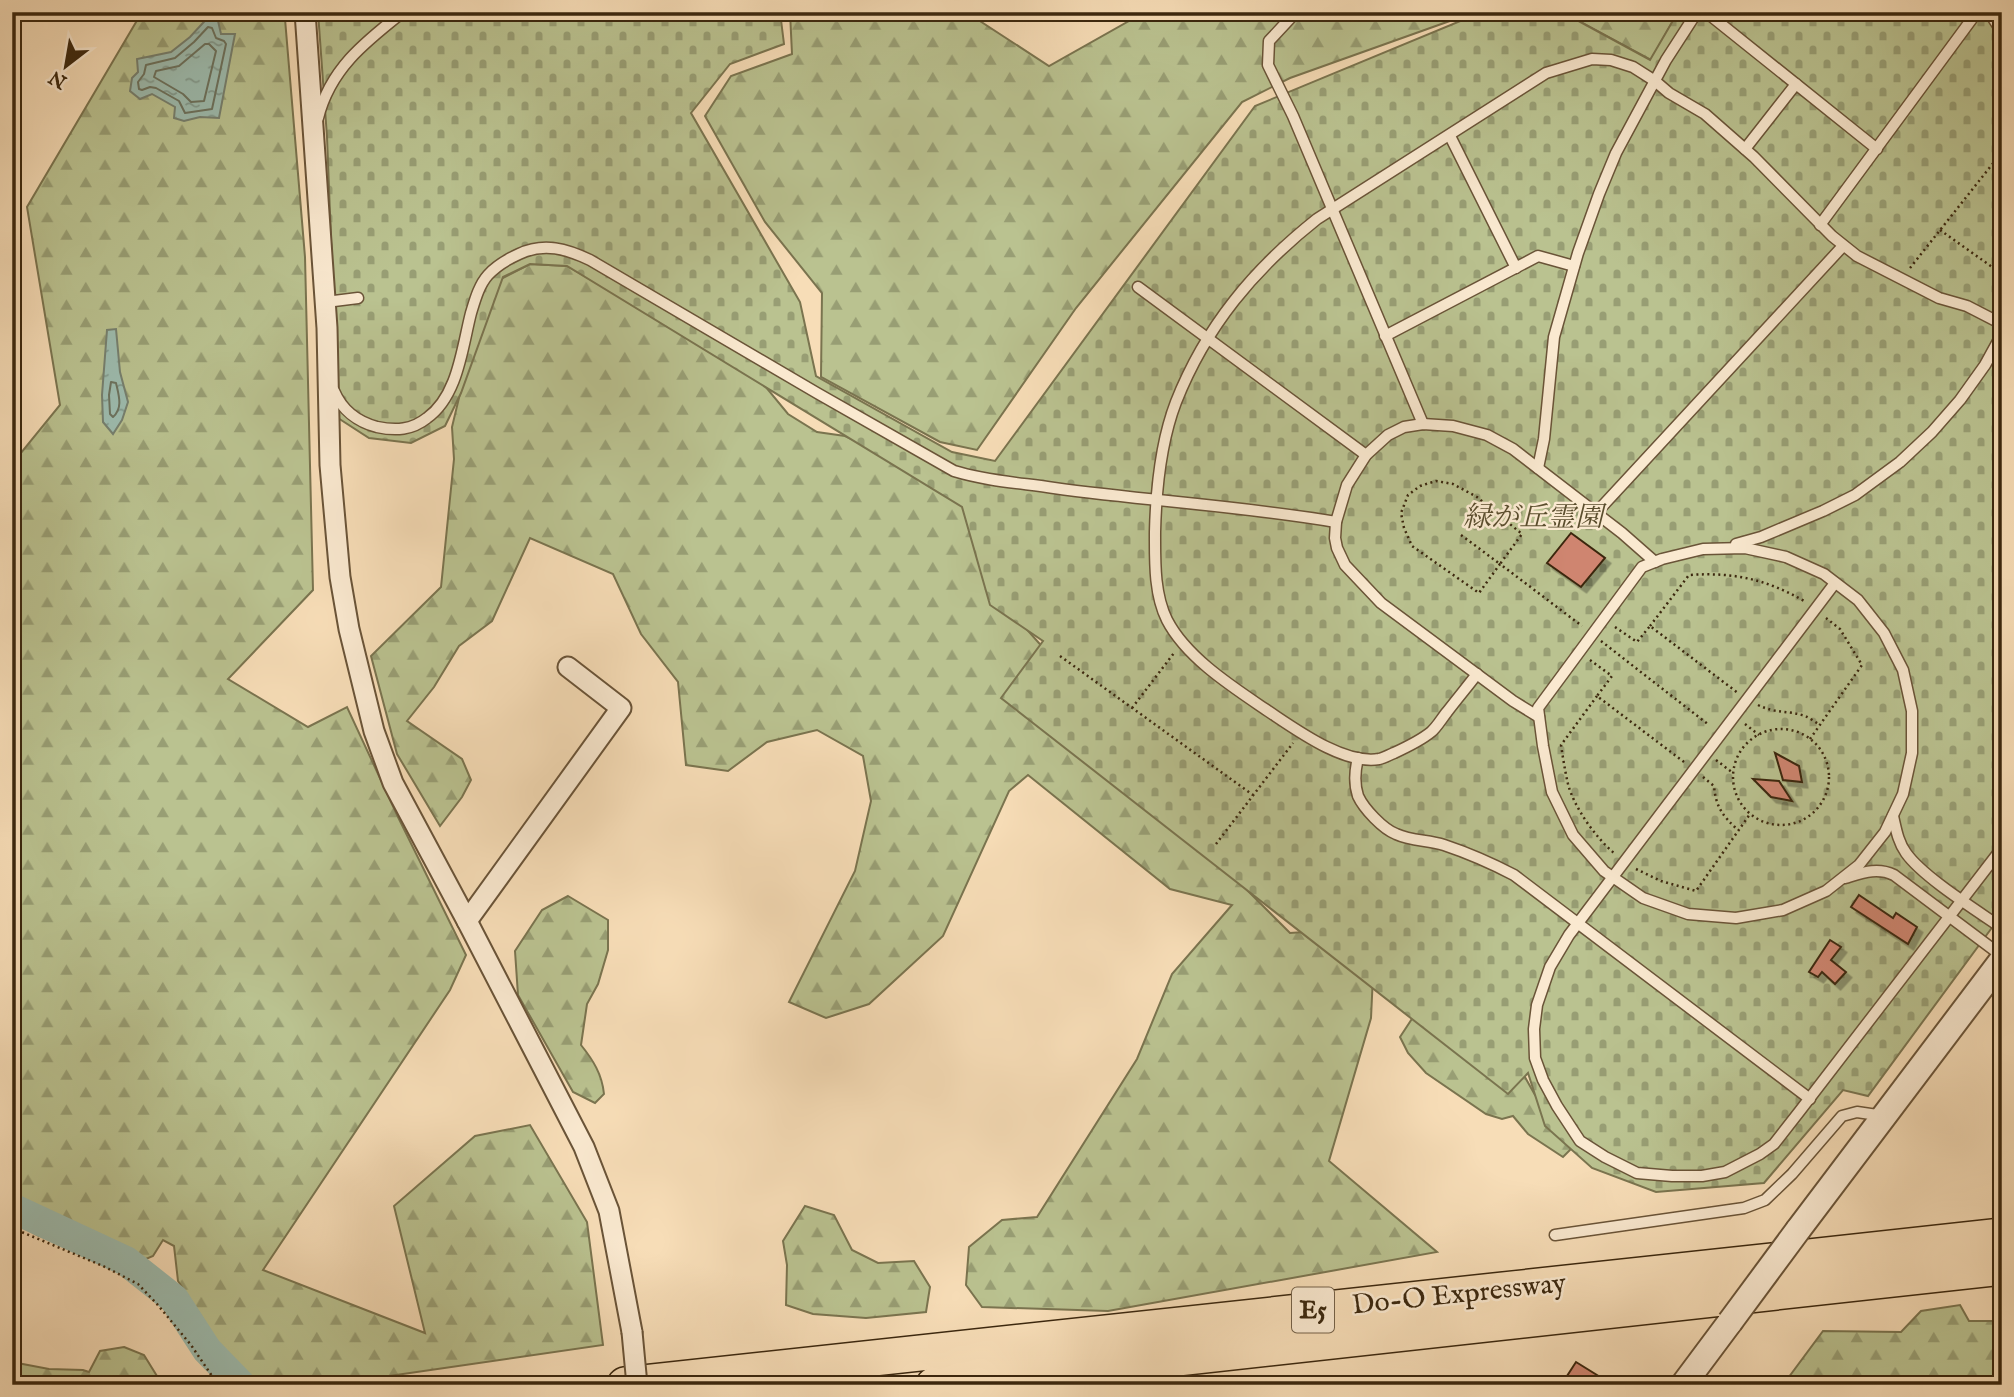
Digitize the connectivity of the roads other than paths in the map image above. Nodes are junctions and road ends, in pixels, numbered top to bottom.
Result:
1 (305, 12) edge
2 (403, 12) edge
3 (1296, 12) edge
4 (1697, 12) edge
5 (1706, 12) edge
6 (1977, 12) edge
7 (1989, 12) edge
8 (2002, 32) edge
9 (1655, 81) junction
10 (1796, 84) junction
11 (314, 136) junction
12 (1450, 136) junction
13 (1745, 149) junction
14 (1877, 149) junction
15 (1333, 211) junction
16 (1820, 225) junction
17 (1843, 246) junction
18 (1574, 266) junction
19 (1516, 268) junction
20 (1138, 287) dead end
21 (358, 298) dead end
22 (326, 302) junction
23 (2002, 324) edge
24 (2002, 334) edge
25 (1385, 336) junction
26 (1208, 339) junction
27 (328, 375) junction
28 (1423, 424) junction
29 (1366, 455) junction
30 (1538, 468) junction
31 (1156, 500) junction
32 (1596, 513) junction
33 (1336, 523) junction
34 (1723, 548) junction
35 (1655, 562) junction
36 (1835, 583) junction
37 (568, 667) dead end
38 (1477, 674) junction
39 (1539, 717) junction
40 (1358, 758) junction
41 (1893, 816) junction
42 (2002, 848) edge
43 (1612, 876) junction
44 (1840, 879) junction
45 (1963, 900) junction
46 (1950, 916) junction
47 (467, 921) junction
48 (1578, 923) junction
49 (2002, 928) edge
50 (2001, 961) edge
51 (1810, 1098) junction
52 (1884, 1116) junction
53 (1555, 1235) dead end
54 (2002, 1236) edge
55 (2002, 1267) edge
56 (625, 1385) edge
57 (637, 1385) edge
58 (934, 1385) edge
59 (1683, 1385) edge

1 - 11 street
2 - 11 lane
3 - 15 lane
4 - 9 lane
5 - 10 lane
6 - 14 lane
7 - 8 lane
9 - 12 lane
9 - 13 lane
9 - 18 lane
10 - 13 lane
10 - 14 lane
11 - 22 street
12 - 15 lane
12 - 19 lane
13 - 16 lane
14 - 16 lane
15 - 25 lane
15 - 26 lane
16 - 17 lane
17 - 23 lane
17 - 32 lane
18 - 19 lane
18 - 30 lane
19 - 25 lane
20 - 26 lane
21 - 22 lane
22 - 27 street
24 - 34 lane
25 - 28 lane
26 - 29 lane
26 - 31 lane
27 - 31 lane
27 - 47 street
28 - 29 lane
28 - 30 lane
29 - 33 lane
30 - 32 lane
31 - 33 lane
31 - 40 lane
32 - 35 lane
33 - 38 lane
34 - 35 lane
34 - 36 lane
35 - 39 lane
36 - 41 lane
36 - 43 lane
37 - 47 street
38 - 39 lane
38 - 40 lane
39 - 43 lane
40 - 48 lane
41 - 44 lane
41 - 45 lane
42 - 45 lane
43 - 44 lane
43 - 48 lane
44 - 46 lane
45 - 46 lane
45 - 49 lane
46 - 50 lane
46 - 51 lane
47 - 57 street, bridge
48 - 51 lane
48 - 51 lane
50 - 52 street
52 - 53 lane
52 - 59 street, bridge
54 - 56 highway, Do-O Expressway / E5
55 - 58 highway, Do-O Expressway / E5

